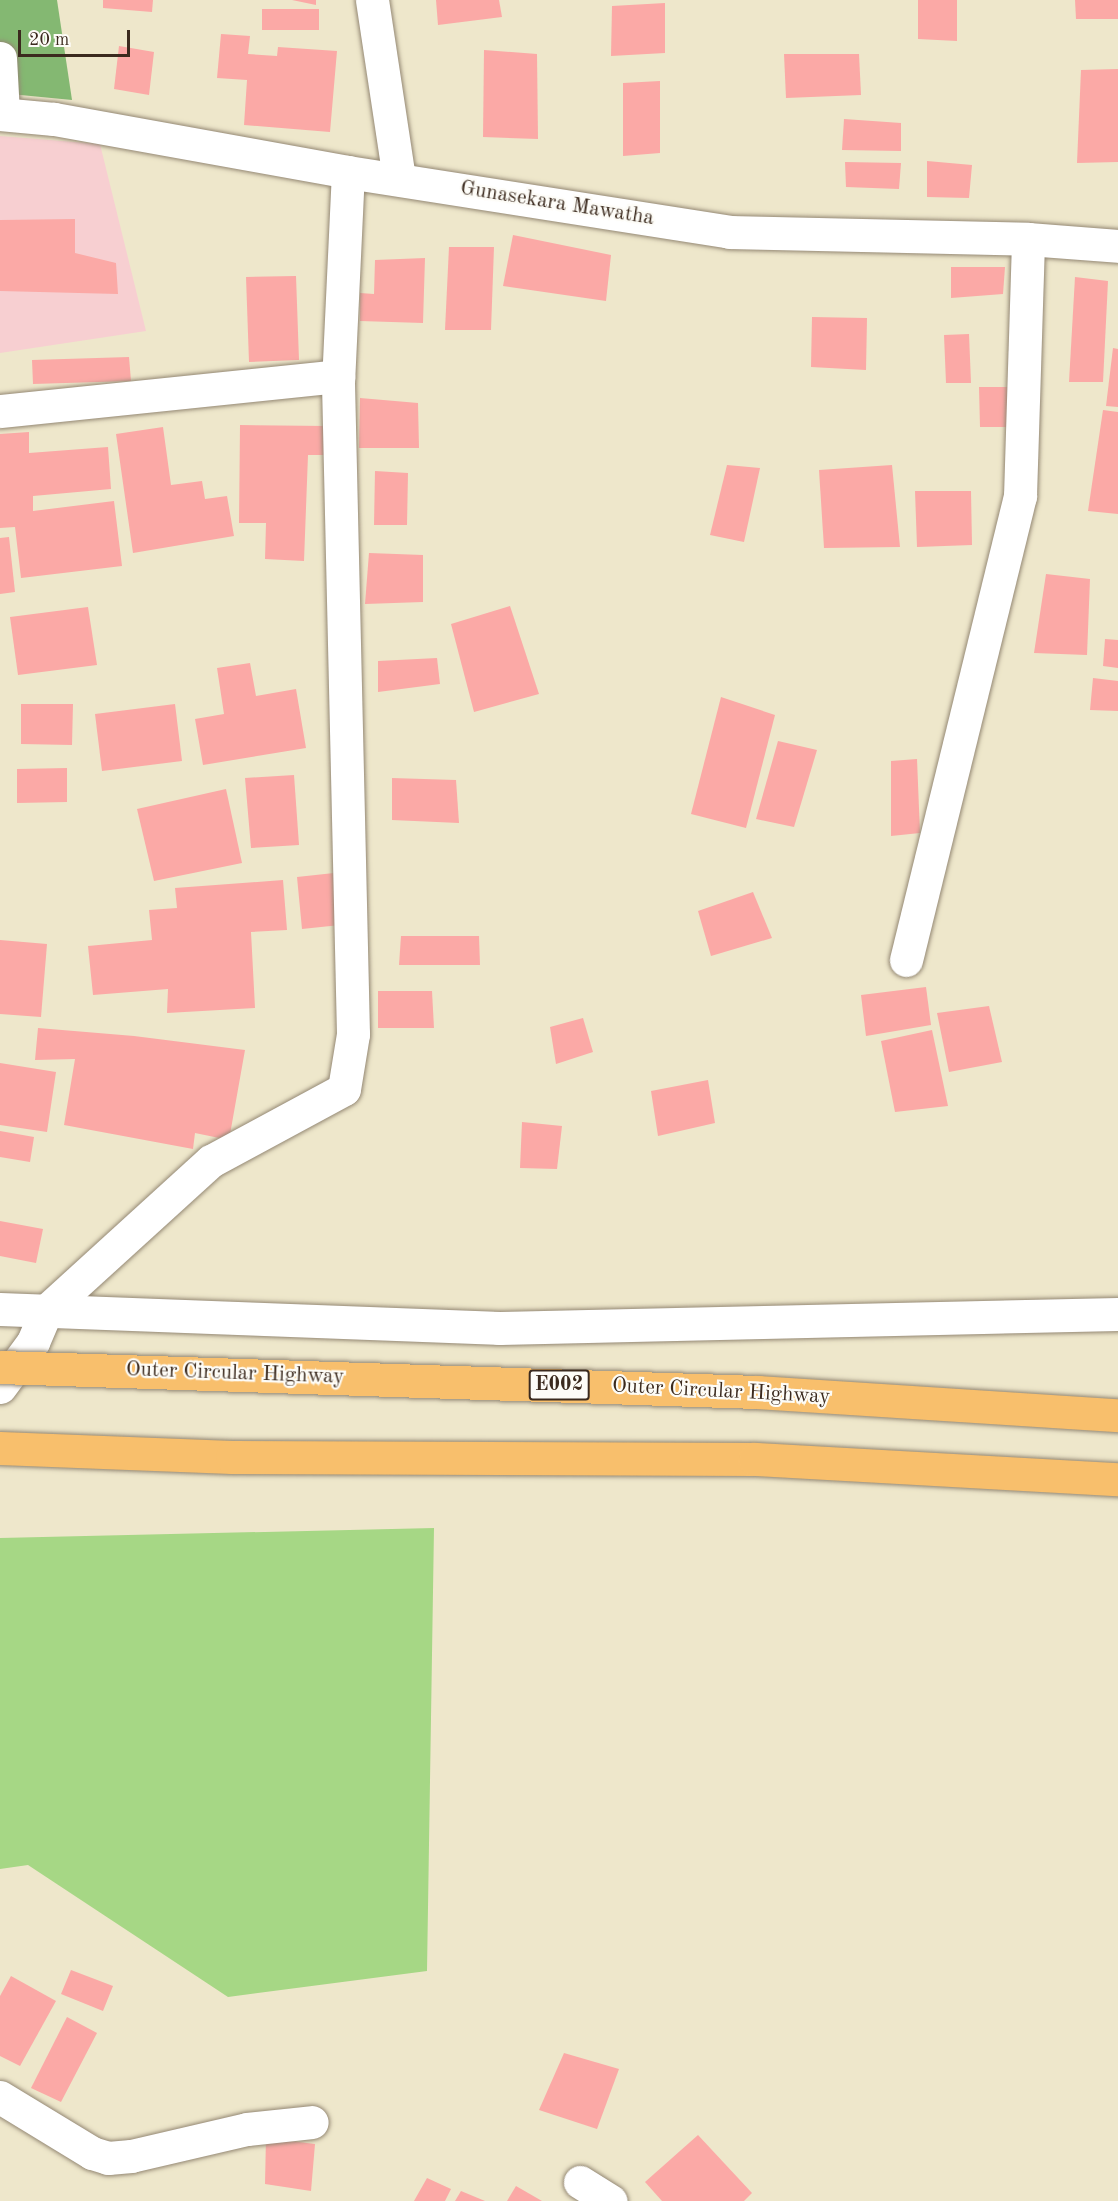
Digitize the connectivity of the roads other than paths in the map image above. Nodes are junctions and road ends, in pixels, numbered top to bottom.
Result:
1 (372, 0) edge
2 (0, 58) edge
3 (1, 114) edge
4 (348, 172) junction
5 (399, 179) junction
6 (1028, 239) junction
7 (1118, 246) edge
8 (338, 376) junction
9 (0, 411) edge
10 (906, 960) dead end
11 (0, 1309) edge
12 (46, 1311) junction
13 (1118, 1314) edge
14 (0, 1367) edge
15 (0, 1387) edge
16 (1118, 1415) edge
17 (0, 1448) edge
18 (232, 1457) junction
19 (0, 1471) edge
20 (1118, 1479) edge
21 (0, 2097) edge
22 (312, 2122) dead end
23 (580, 2182) dead end
24 (611, 2201) edge

1 - 5 street
2 - 3 street
3 - 4 street, Gunasekara Mawatha
4 - 5 street, Gunasekara Mawatha
4 - 8 street
5 - 6 street, Gunasekara Mawatha
6 - 7 street, Gunasekara Mawatha
6 - 10 street
8 - 9 street
8 - 12 street
11 - 12 street
12 - 13 street
12 - 15 street
14 - 16 highway, Outer Circular Highway / E002, bridge
17 - 18 highway
18 - 19 highway
18 - 20 highway
21 - 22 street
23 - 24 street

